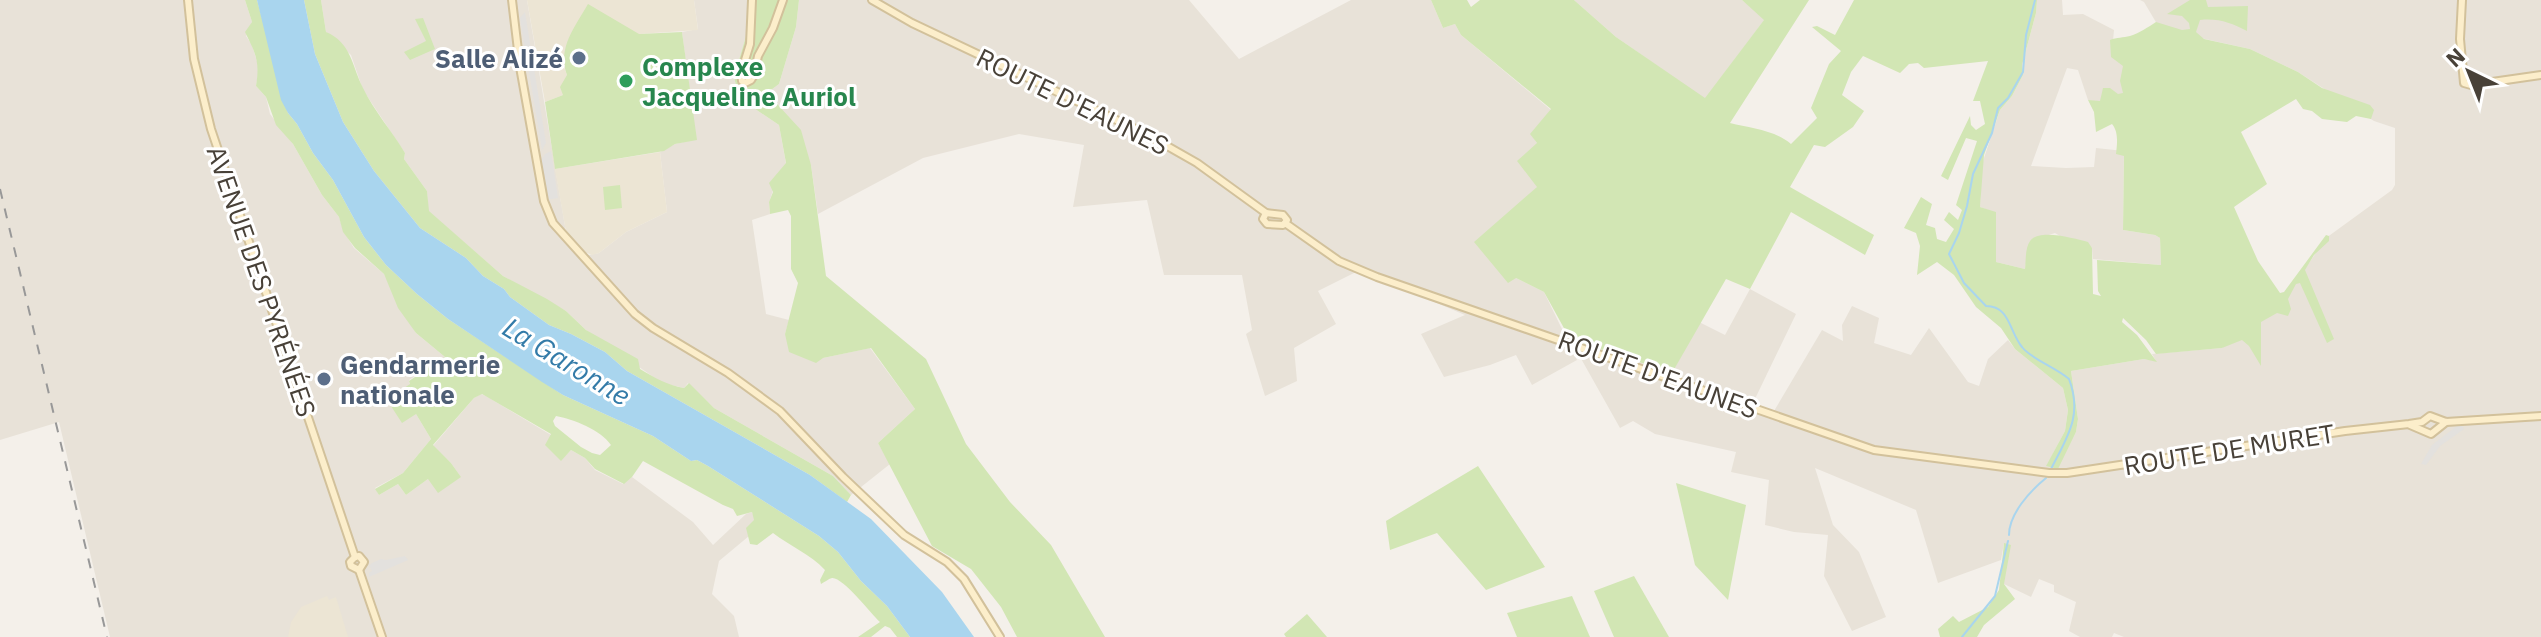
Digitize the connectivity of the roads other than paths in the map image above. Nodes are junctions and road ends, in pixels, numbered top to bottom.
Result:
1 (188, 0) edge
2 (511, 0) edge
3 (752, 0) edge
4 (783, 0) edge
5 (872, 0) edge
6 (2462, 0) edge
7 (2541, 75) edge
8 (2541, 416) edge
9 (2442, 421) junction
10 (2422, 425) junction
11 (2049, 473) joint
12 (382, 637) edge
13 (1000, 637) edge

1 - 12 main road, AVENUE DES PYRÉNÉES
2 - 13 main road
3 - 4 main road
5 - 11 main road, ROUTE D'EAUNES
6 - 7 main road
8 - 9 main road
9 - 10 main road
9 - 10 main road
10 - 11 main road, ROUTE DE MURET

